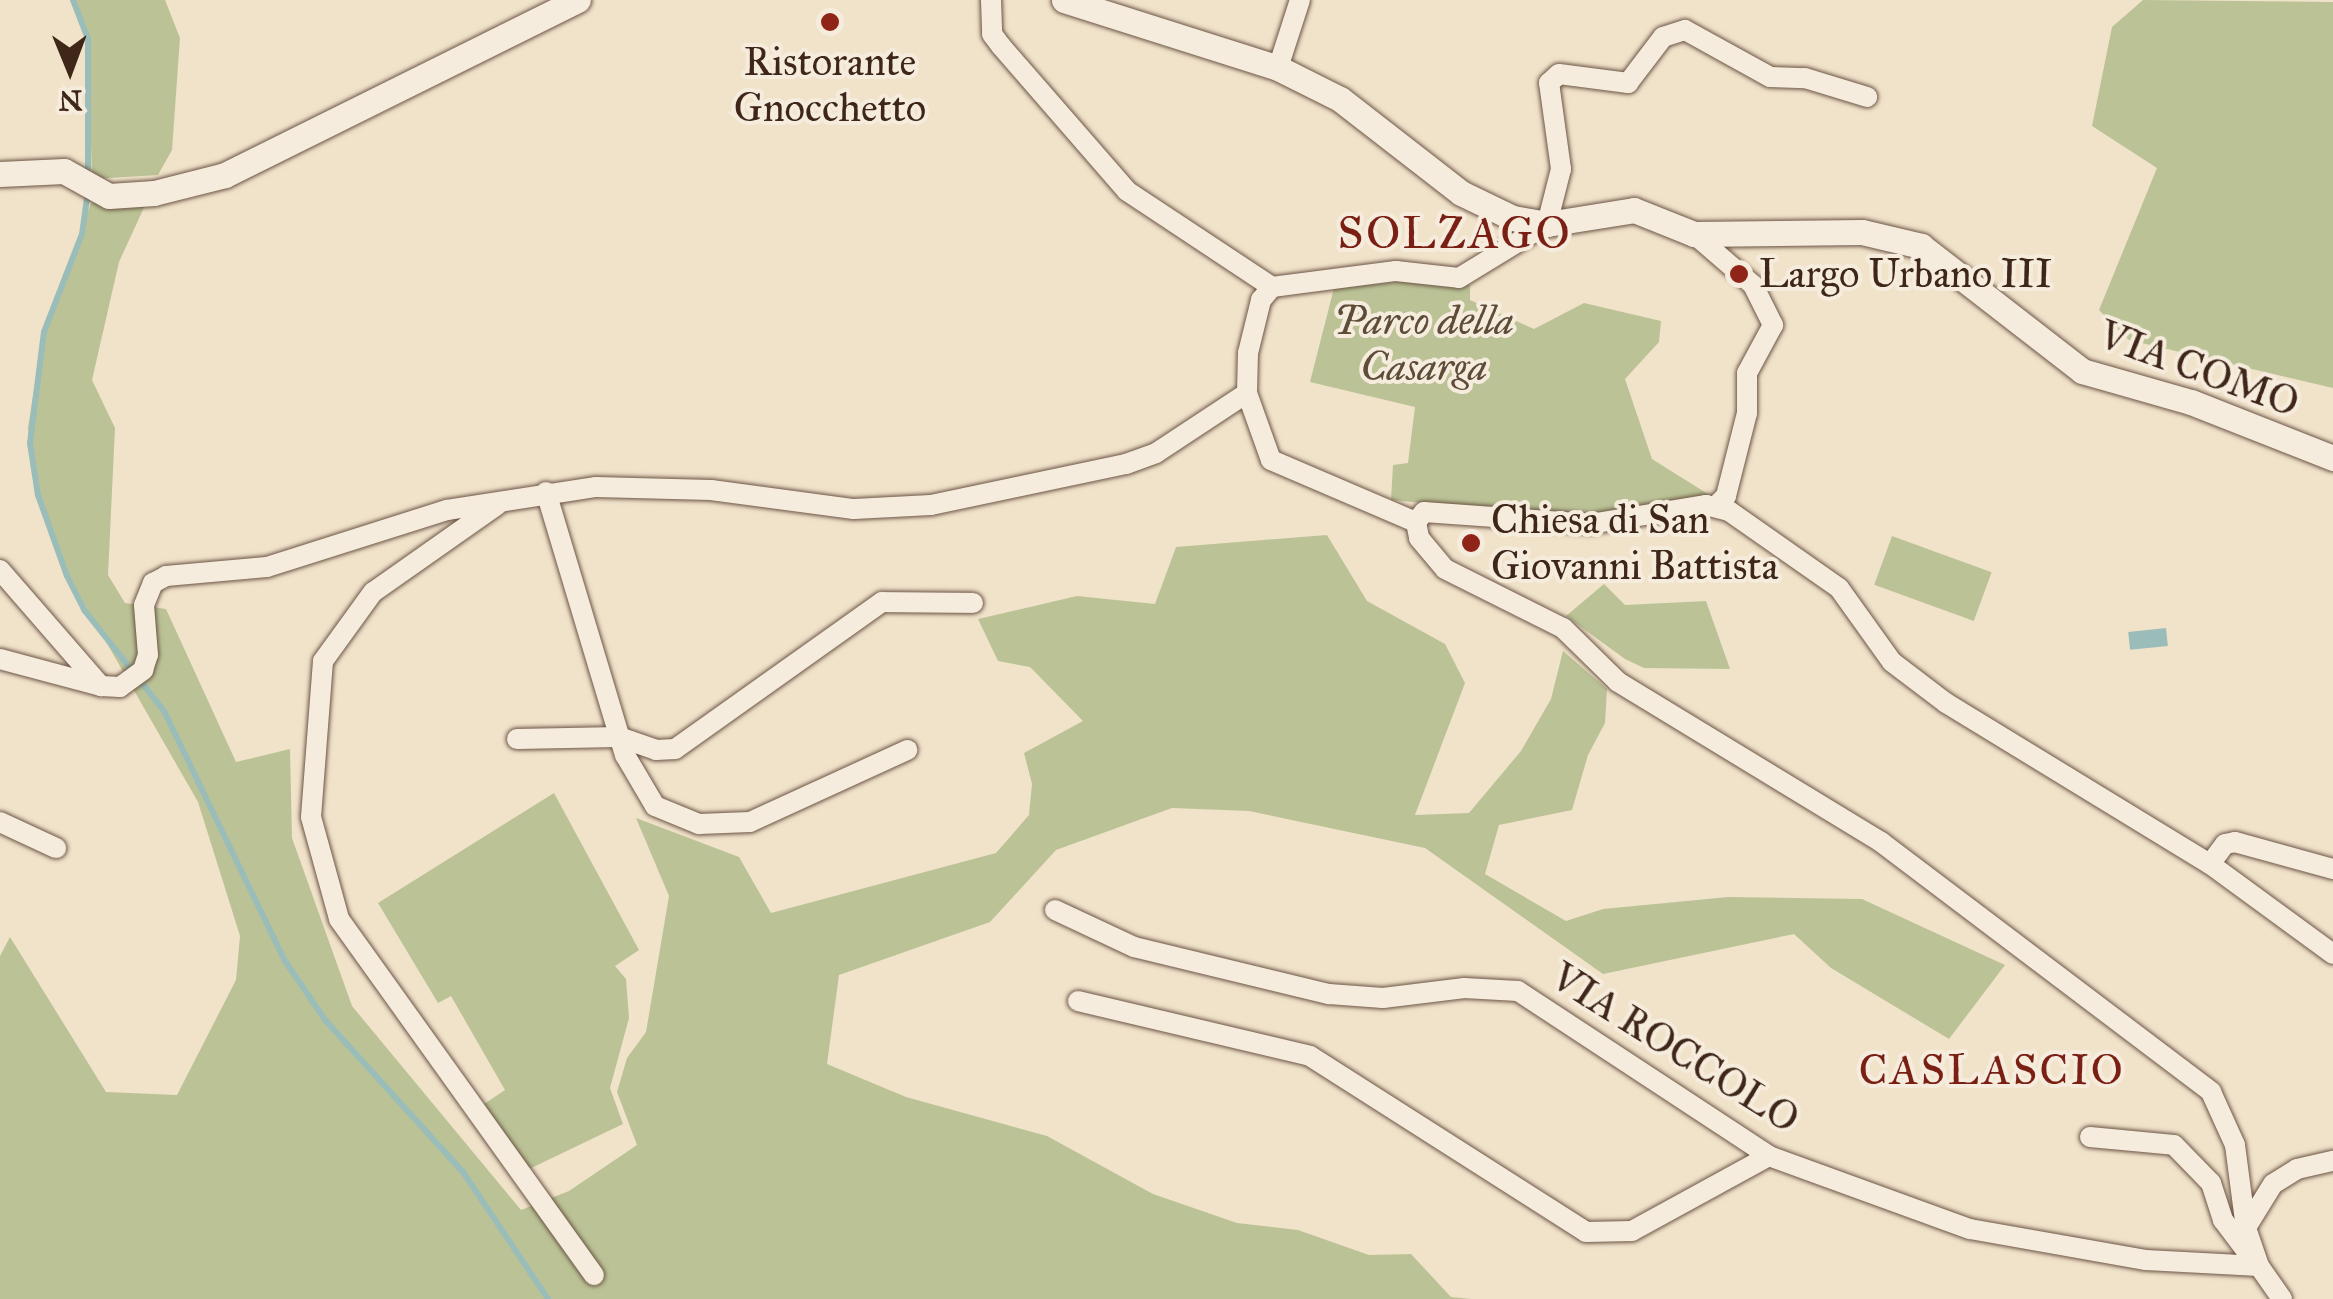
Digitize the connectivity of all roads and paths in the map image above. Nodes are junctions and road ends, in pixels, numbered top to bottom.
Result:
1 (578, 0) edge
2 (991, 0) edge
3 (1064, 0) edge
4 (1300, 0) edge
5 (1278, 68) junction
6 (1867, 97) dead end
7 (0, 174) edge
8 (1546, 224) junction
9 (1694, 234) junction
10 (1272, 287) junction
11 (1246, 393) junction
12 (2333, 458) edge
13 (546, 492) junction
14 (499, 504) junction
15 (1716, 506) junction
16 (1416, 522) junction
17 (0, 570) edge
18 (973, 603) dead end
19 (0, 659) edge
20 (111, 687) junction
21 (620, 737) junction
22 (518, 740) dead end
23 (907, 750) dead end
24 (0, 822) edge
25 (56, 848) dead end
26 (2210, 864) junction
27 (2333, 869) edge
28 (1055, 910) dead end
29 (2333, 954) edge
30 (1078, 1001) dead end
31 (2090, 1137) dead end
32 (1769, 1156) junction
33 (2333, 1161) edge
34 (2246, 1228) junction
35 (2259, 1266) junction
36 (594, 1275) dead end
37 (2282, 1299) edge

1 - 7 street
2 - 10 street
3 - 5 street
4 - 5 street
5 - 8 street
6 - 8 street
8 - 9 street, VIA COMO
8 - 10 street
9 - 12 street, VIA COMO
9 - 15 street
10 - 11 street
11 - 13 street
11 - 16 street
13 - 14 street
13 - 21 street
14 - 20 street
14 - 36 street
15 - 16 street
15 - 26 street
16 - 34 street
17 - 20 street
18 - 21 street
19 - 20 street
21 - 22 street
21 - 23 street
24 - 25 street
26 - 27 street
26 - 29 street
28 - 32 street, VIA ROCCOLO
30 - 32 street
31 - 35 street
32 - 35 street, VIA ROCCOLO
33 - 34 street
34 - 35 street
35 - 37 street

